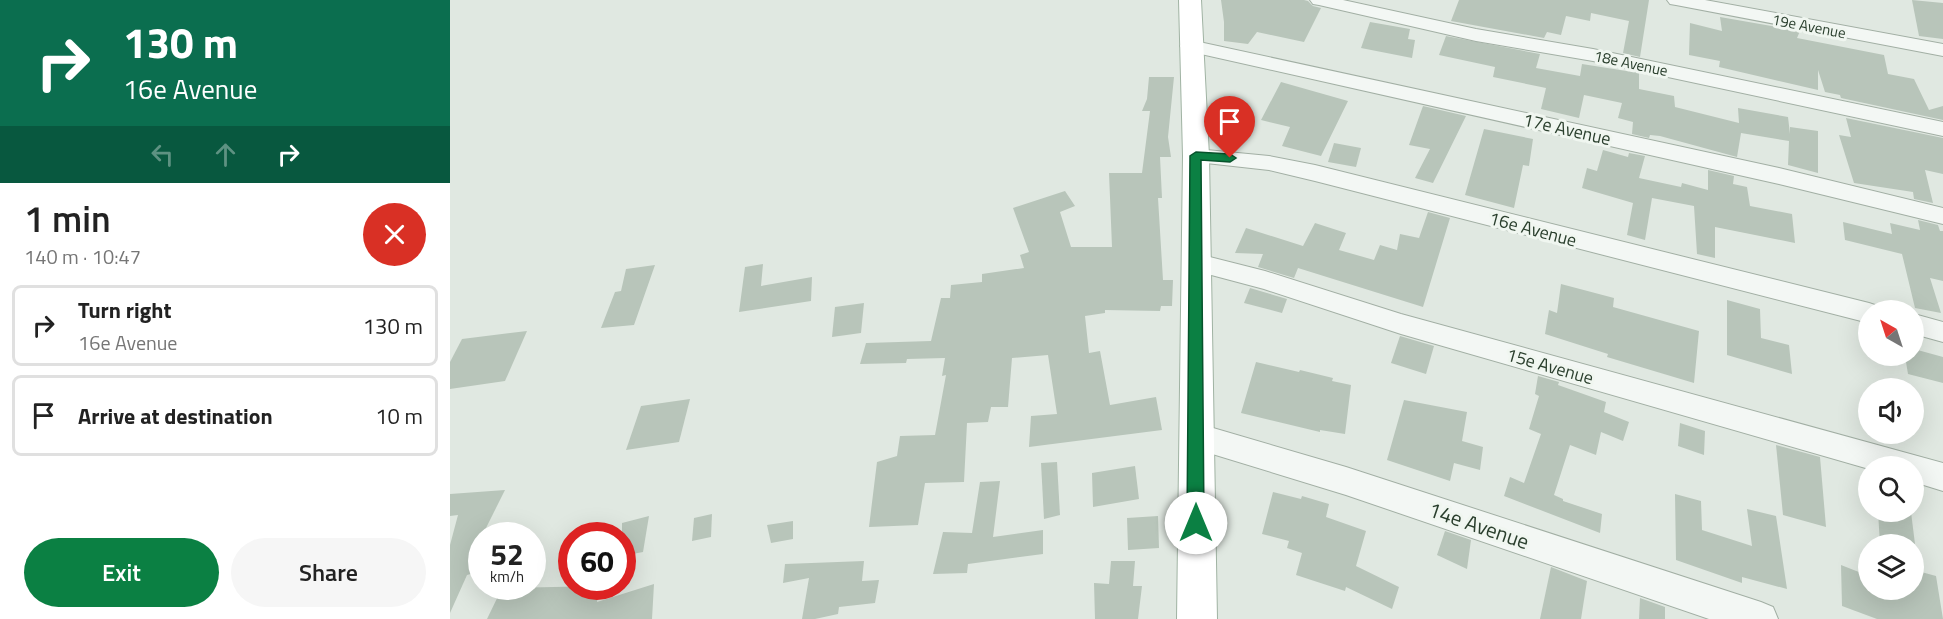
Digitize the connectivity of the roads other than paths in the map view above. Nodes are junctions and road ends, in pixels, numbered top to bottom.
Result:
1 (1190, 0) edge
2 (1319, 0) edge
3 (1676, 0) edge
4 (1190, 46) junction
5 (1943, 50) edge
6 (1943, 129) edge
7 (1196, 156) junction
8 (1943, 216) edge
9 (1194, 262) junction
10 (1858, 310) edge
11 (1924, 327) edge
12 (1943, 332) edge
13 (1196, 436) junction
14 (1870, 456) edge
15 (1924, 472) edge
16 (1943, 477) edge
17 (1197, 619) edge
18 (1761, 619) edge

1 - 4 main road
2 - 6 street, 18e Avenue
3 - 5 street, 19e Avenue
4 - 7 main road
4 - 8 street, 17e Avenue
7 - 9 main road
7 - 10 street, 16e Avenue
9 - 13 main road
9 - 14 street, 15e Avenue
11 - 12 street
13 - 17 main road
13 - 18 street, 14e Avenue
15 - 16 street

